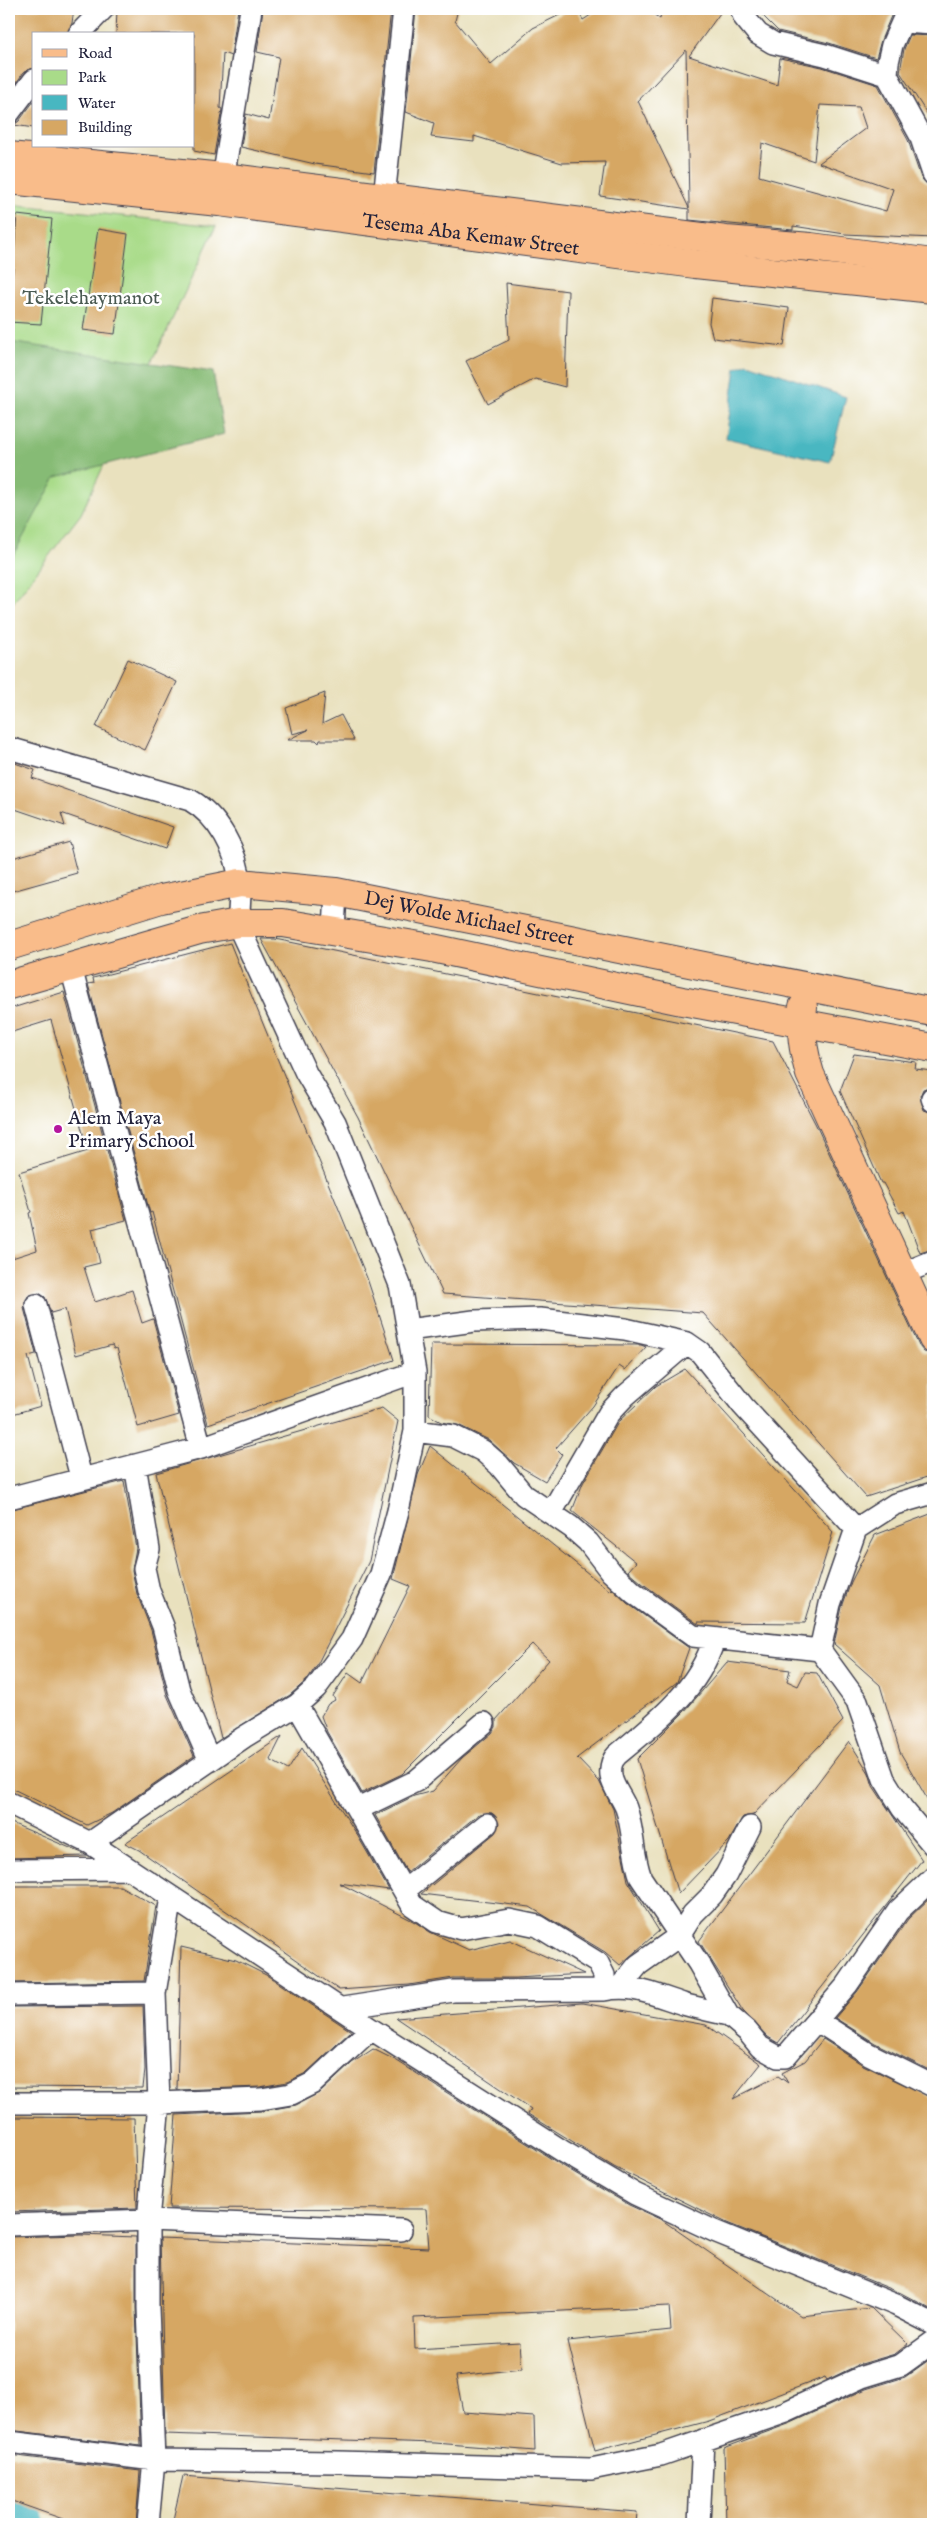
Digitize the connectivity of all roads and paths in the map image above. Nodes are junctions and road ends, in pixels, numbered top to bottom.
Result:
1 (103, 9) edge
2 (251, 9) edge
3 (404, 9) edge
4 (741, 9) edge
5 (905, 15) edge
6 (933, 24) edge
7 (81, 32) edge
8 (887, 75) junction
9 (32, 83) edge
10 (9, 113) edge
11 (9, 156) edge
12 (933, 174) edge
13 (9, 180) edge
14 (221, 190) junction
15 (384, 198) junction
16 (933, 263) edge
17 (933, 289) edge
18 (9, 748) edge
19 (240, 883) junction
20 (336, 892) junction
21 (238, 923) junction
22 (334, 930) junction
23 (9, 946) edge
24 (70, 968) junction
25 (9, 985) edge
26 (805, 986) junction
27 (933, 1012) edge
28 (800, 1024) junction
29 (933, 1048) edge
30 (933, 1261) edge
31 (904, 1273) junction
32 (36, 1305) dead end
33 (408, 1330) junction
34 (933, 1339) edge
35 (687, 1343) junction
36 (415, 1372) junction
37 (415, 1431) junction
38 (201, 1448) junction
39 (136, 1465) junction
40 (80, 1478) junction
41 (933, 1493) edge
42 (9, 1498) edge
43 (551, 1514) junction
44 (856, 1529) junction
45 (714, 1640) junction
46 (820, 1650) junction
47 (297, 1705) junction
48 (484, 1723) dead end
49 (210, 1761) junction
50 (9, 1802) edge
51 (358, 1809) junction
52 (487, 1824) dead end
53 (750, 1827) dead end
54 (90, 1843) junction
55 (933, 1845) edge
56 (129, 1869) junction
57 (9, 1870) edge
58 (933, 1878) edge
59 (405, 1890) junction
60 (172, 1897) junction
61 (679, 1936) junction
62 (612, 1989) junction
63 (155, 1993) junction
64 (9, 1995) edge
65 (343, 2008) junction
66 (728, 2015) junction
67 (816, 2020) junction
68 (371, 2029) junction
69 (933, 2086) edge
70 (9, 2103) edge
71 (159, 2103) junction
72 (148, 2220) junction
73 (9, 2224) edge
74 (401, 2230) dead end
75 (933, 2324) edge
76 (933, 2342) edge
77 (703, 2440) junction
78 (9, 2442) edge
79 (154, 2460) junction
80 (148, 2524) edge
81 (699, 2524) edge

1 - 7 street
2 - 14 street
3 - 15 street
4 - 8 street
5 - 6 street
5 - 8 street
8 - 12 street
9 - 10 street
11 - 14 main road, Tesema Aba Kemaw Street
13 - 14 main road, Tesema Aba Kemaw Street
14 - 15 main road, Tesema Aba Kemaw Street
14 - 17 main road, Tesema Aba Kemaw Street
15 - 16 main road, Tesema Aba Kemaw Street
18 - 19 street
19 - 20 main road, Dej Wolde Michael Street
19 - 21 street
19 - 23 main road, Dej Wolde Michael Street
20 - 22 street
20 - 26 main road, Dej Wolde Michael Street
21 - 22 main road, Dej Wolde Michael Street
21 - 24 main road, Dej Wolde Michael Street
21 - 33 street
22 - 28 main road, Dej Wolde Michael Street
24 - 25 main road, Dej Wolde Michael Street
24 - 38 street
26 - 27 main road, Dej Wolde Michael Street
26 - 28 main road
28 - 29 main road, Dej Wolde Michael Street
28 - 31 main road
30 - 31 street
31 - 34 main road
32 - 40 street
33 - 35 street
33 - 36 street
35 - 43 street
35 - 44 street
36 - 37 street
36 - 38 street
37 - 43 street
37 - 47 street
38 - 39 street
39 - 40 street
39 - 49 street
40 - 42 street
41 - 44 street
43 - 45 street
44 - 46 street
45 - 46 street
45 - 61 street
46 - 55 street
47 - 49 street
47 - 51 street
48 - 51 street
49 - 54 street
50 - 54 street
51 - 59 street
52 - 59 street
53 - 61 street
54 - 56 street
56 - 57 street
56 - 60 street
58 - 67 street
59 - 62 street
60 - 63 street
60 - 65 street
61 - 62 street
61 - 66 street
62 - 65 street
62 - 66 street
63 - 64 street
63 - 71 street
65 - 68 street
66 - 67 street
67 - 69 street
68 - 71 street
68 - 75 street
70 - 71 street
71 - 72 street
72 - 73 street
72 - 74 street
72 - 79 street
76 - 77 street
77 - 79 street
77 - 81 street
78 - 79 street
79 - 80 street

